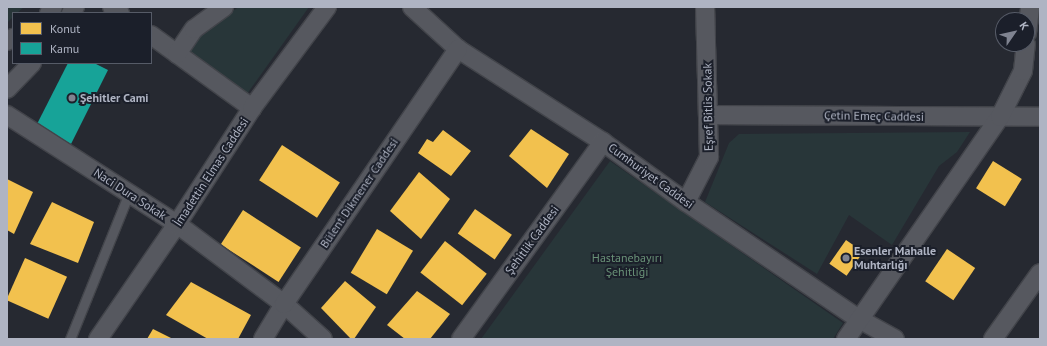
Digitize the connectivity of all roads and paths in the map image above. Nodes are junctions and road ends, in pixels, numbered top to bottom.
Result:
1 (224, 7) edge
2 (327, 7) edge
3 (412, 7) edge
4 (705, 7) edge
5 (152, 36) edge
6 (458, 49) junction
7 (1025, 52) edge
8 (177, 54) junction
9 (31, 64) edge
10 (7, 71) edge
11 (7, 88) edge
12 (252, 108) junction
13 (7, 115) edge
14 (708, 115) junction
15 (1000, 117) junction
16 (1040, 117) edge
17 (603, 142) junction
18 (129, 193) junction
19 (686, 202) junction
20 (177, 224) junction
21 (1040, 273) edge
22 (284, 304) junction
23 (859, 319) junction
24 (70, 339) edge
25 (98, 339) edge
26 (264, 339) edge
27 (323, 339) edge
28 (461, 339) edge
29 (846, 339) edge
30 (895, 339) edge
31 (993, 339) edge

1 - 8 street
2 - 12 street, İmadettin Elmas Caddesi
3 - 6 street, Cumhuriyet Caddesi
4 - 14 street, Eşref Bitlis Sokak
5 - 8 street
6 - 17 street, Cumhuriyet Caddesi
6 - 22 street, Bülent Dikmener Caddesi
7 - 15 street
8 - 12 street
9 - 11 street
10 - 11 street
12 - 20 street, İmadettin Elmas Caddesi
13 - 18 street, Naci Dura Sokak
14 - 15 street, Çetin Emeç Caddesi
14 - 19 street, Eşref Bitlis Sokak
15 - 16 street, Çetin Emeç Caddesi
15 - 23 street
17 - 19 street, Cumhuriyet Caddesi
17 - 28 street, Şehitlik Caddesi
18 - 20 street, Naci Dura Sokak
18 - 24 lane
19 - 23 street, Cumhuriyet Caddesi
20 - 22 street, Naci Dura Sokak
20 - 25 street, İmadettin Elmas Caddesi
21 - 31 street
22 - 26 street, Bülent Dikmener Caddesi
22 - 27 street, Naci Dura Sokak
23 - 29 street
23 - 30 street, Cumhuriyet Caddesi

